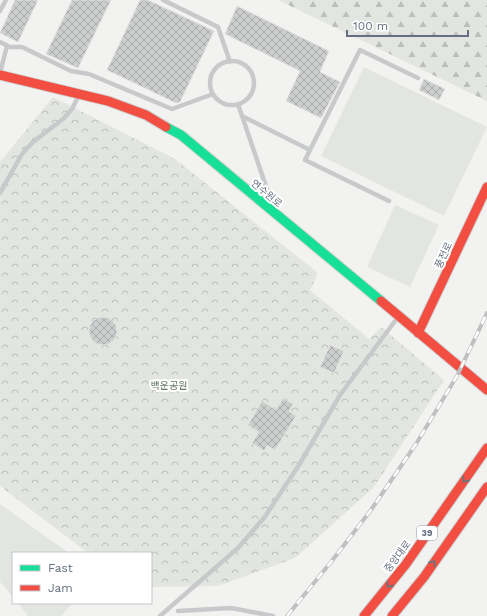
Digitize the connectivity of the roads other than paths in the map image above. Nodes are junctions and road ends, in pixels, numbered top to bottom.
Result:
1 (6, 0) edge
2 (163, 0) edge
3 (0, 11) edge
4 (0, 42) edge
5 (7, 46) junction
6 (230, 62) junction
7 (0, 74) edge
8 (418, 78) dead end
9 (80, 94) junction
10 (213, 94) junction
11 (238, 104) junction
12 (242, 116) junction
13 (310, 150) junction
14 (487, 187) edge
15 (0, 193) edge
16 (389, 202) dead end
17 (275, 214) junction
18 (398, 317) junction
19 (418, 333) junction
20 (487, 390) edge
21 (487, 448) edge
22 (487, 488) edge
23 (487, 499) edge
24 (467, 515) junction
25 (178, 611) dead end
26 (160, 616) edge
27 (273, 616) edge
28 (364, 616) edge
29 (392, 616) edge

1 - 3 lane
2 - 6 lane
4 - 5 lane
5 - 7 lane
5 - 10 lane
6 - 10 lane
6 - 11 lane
7 - 9 street, 연수원로
8 - 13 lane
9 - 15 lane
9 - 17 street, 연수원로
10 - 11 lane
11 - 12 lane
12 - 13 lane
12 - 17 lane
13 - 16 lane
14 - 19 street, 풍전로
17 - 18 street, 연수원로
18 - 19 street, 연수원로
18 - 26 lane
19 - 20 street, 연수원로
21 -> 28 street, 중앙대로 / 39
22 - 24 street, 39
23 - 24 street
29 -> 24 street, 39
25 - 27 lane

